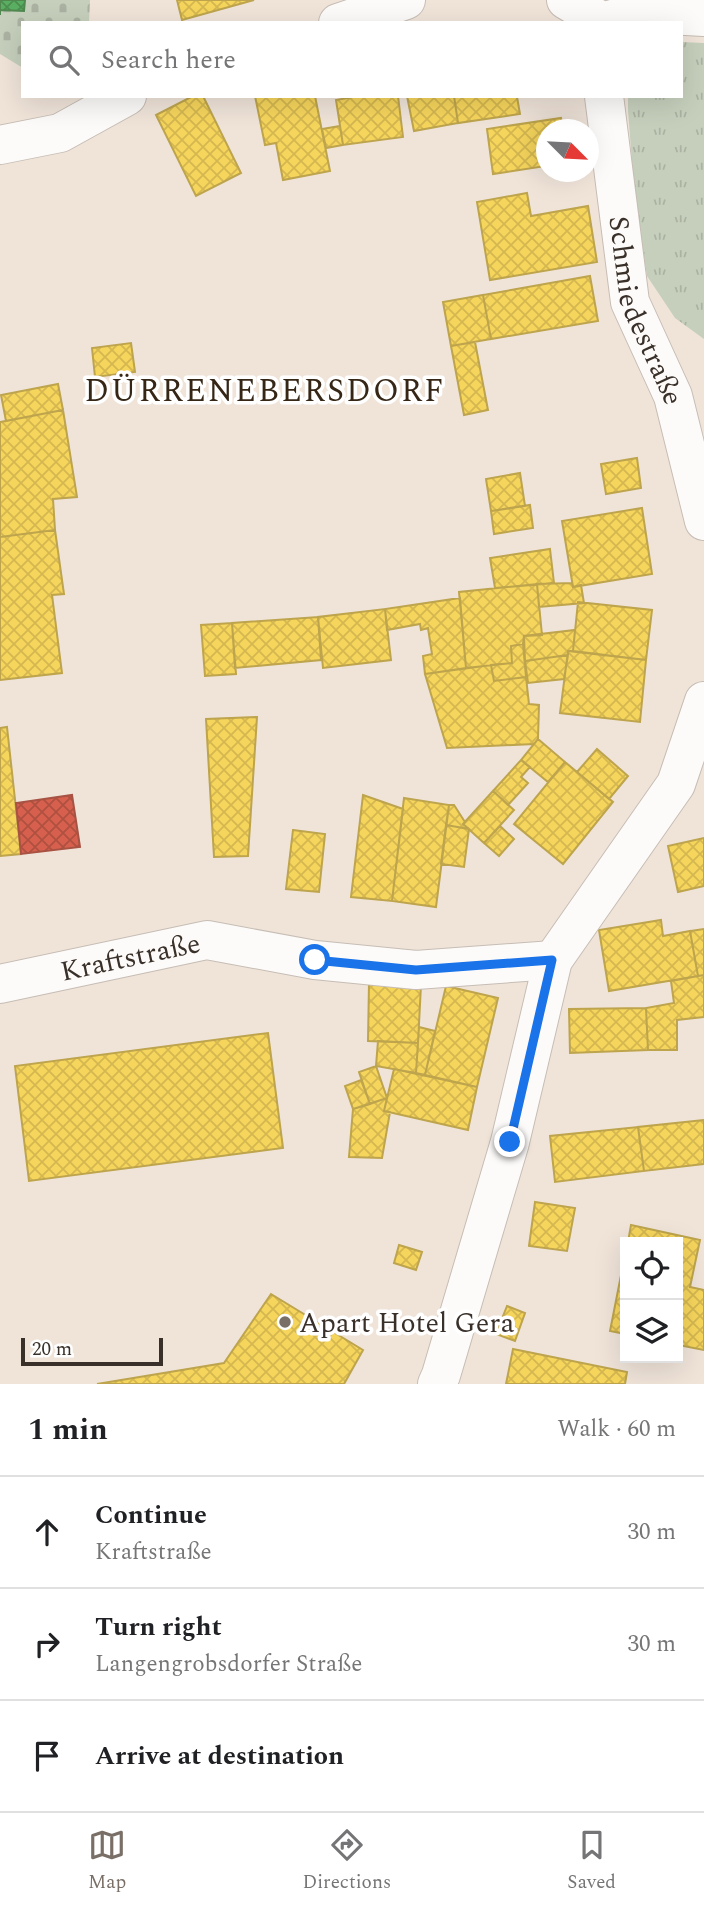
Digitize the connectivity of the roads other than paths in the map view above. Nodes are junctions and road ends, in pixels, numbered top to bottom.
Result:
1 (406, 0) edge
2 (566, 0) edge
3 (704, 17) edge
4 (344, 21) edge
5 (601, 21) edge
6 (606, 21) edge
7 (123, 98) edge
8 (604, 98) edge
9 (0, 145) edge
10 (704, 521) edge
11 (704, 701) edge
12 (552, 960) junction
13 (0, 985) edge
14 (437, 1384) edge

1 - 4 street
2 - 5 street
3 - 6 street
7 - 9 street
8 - 10 street, Schmiedestraße
11 - 12 street
12 - 13 street, Kraftstraße
12 - 14 street

